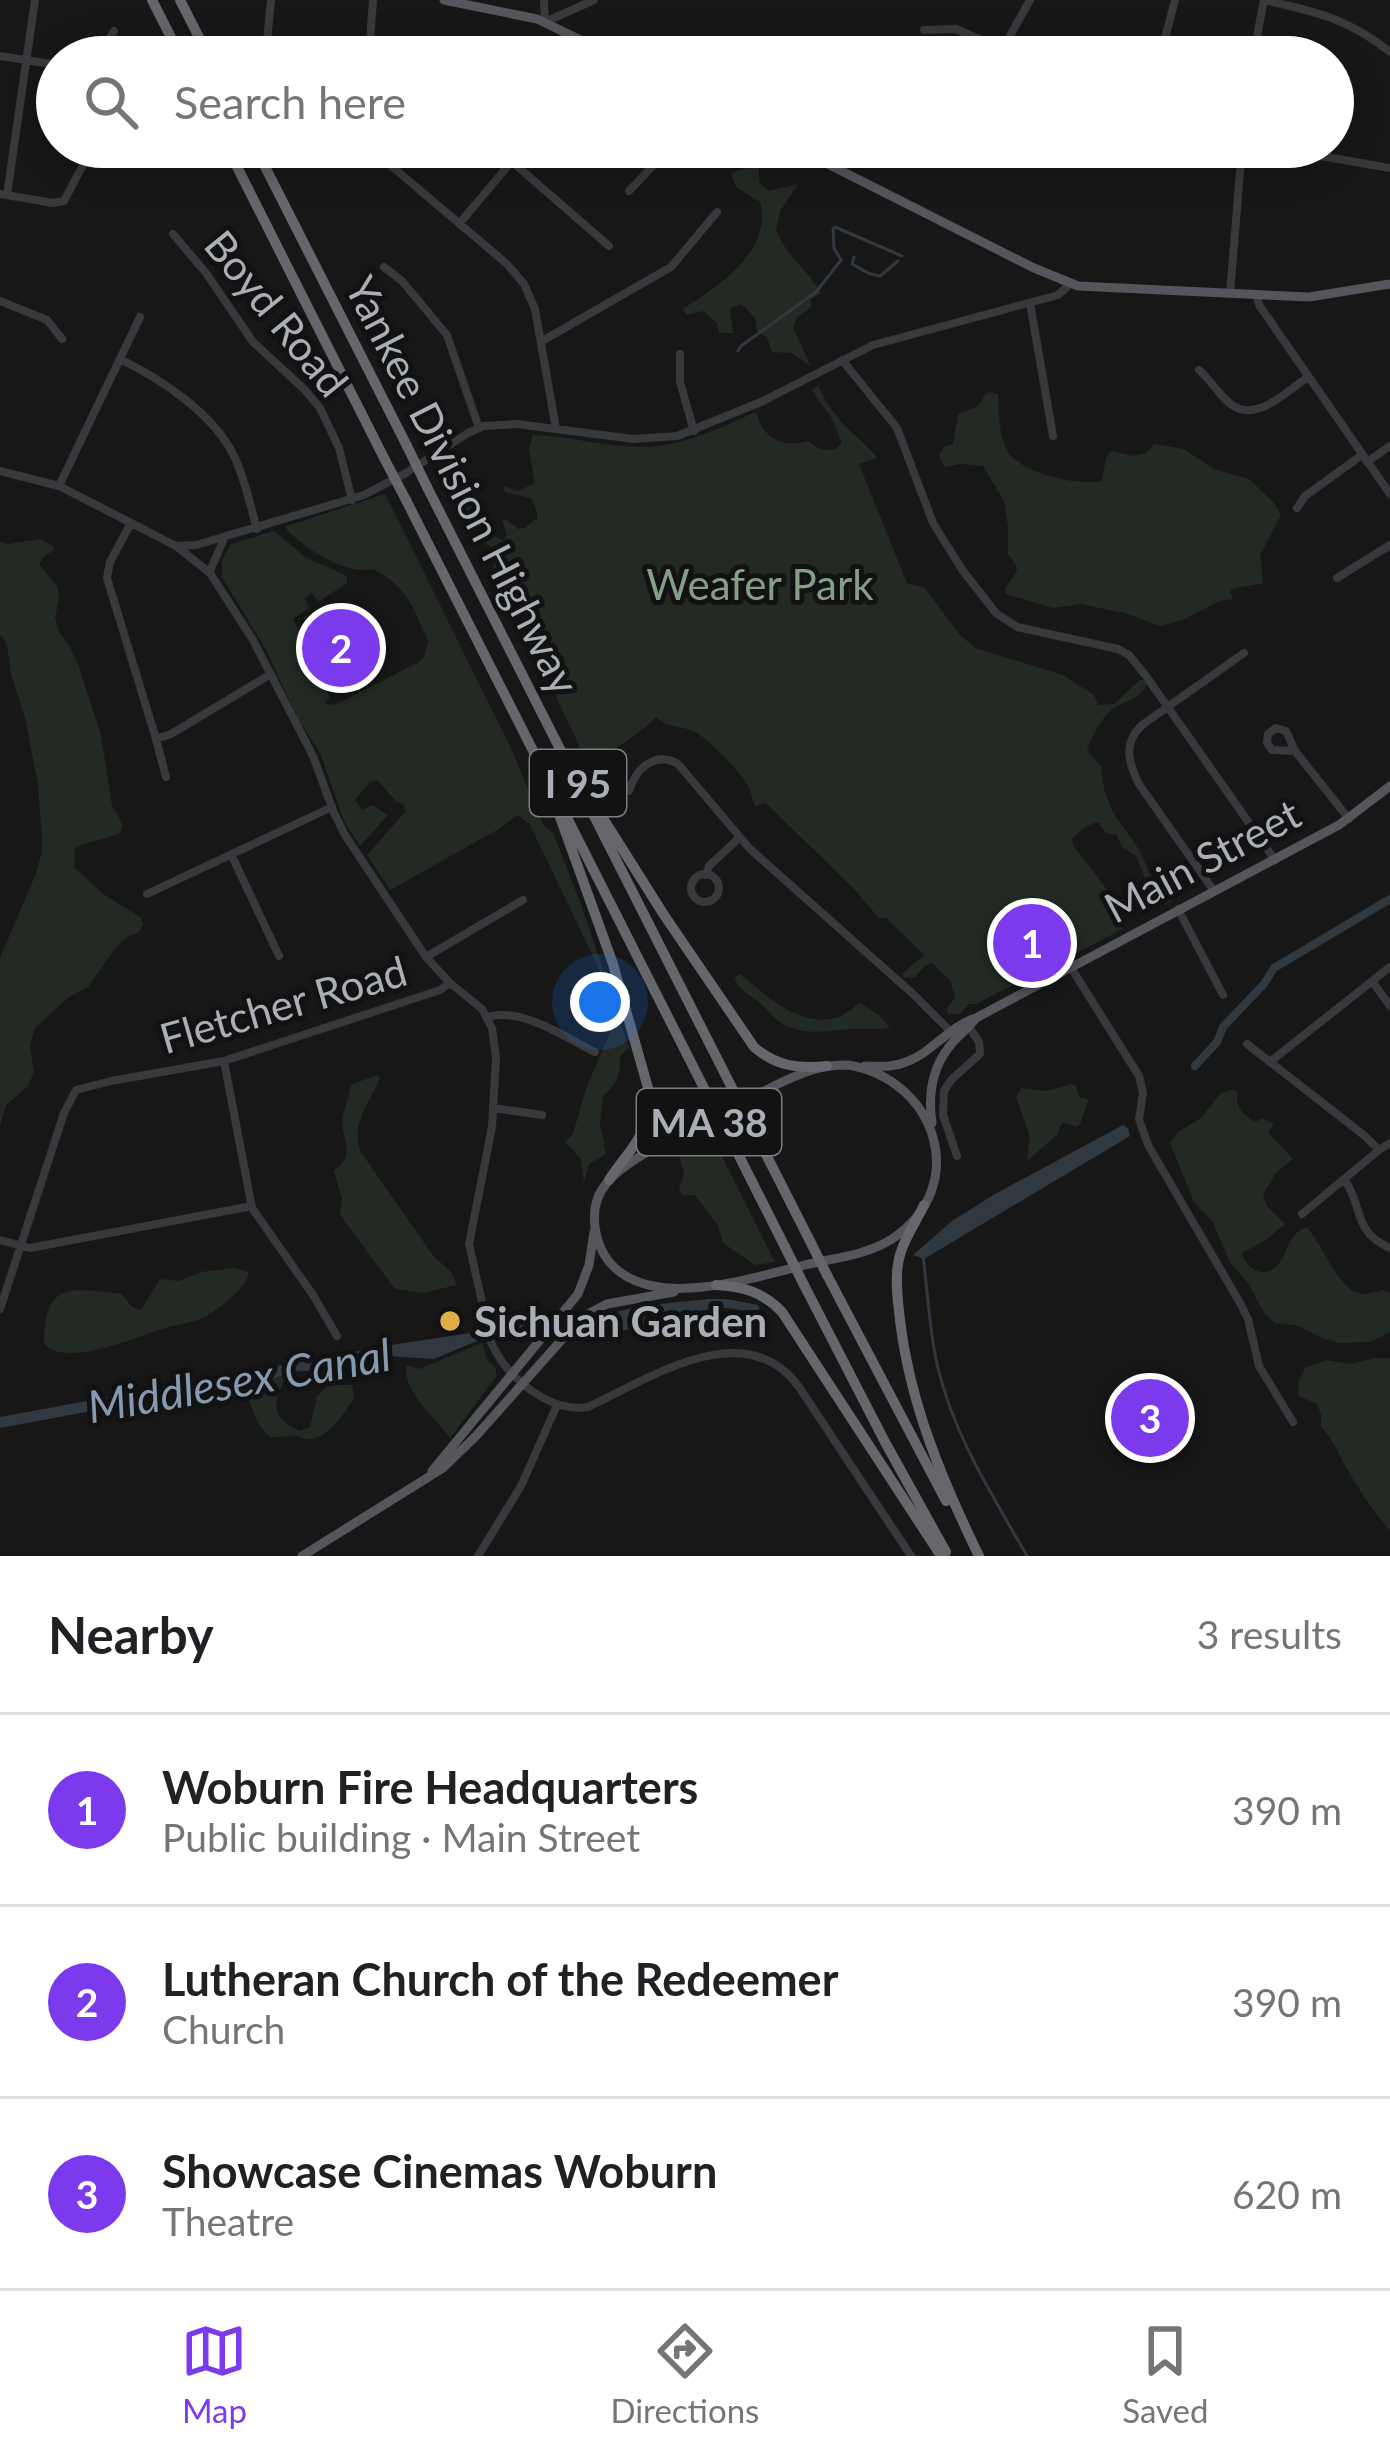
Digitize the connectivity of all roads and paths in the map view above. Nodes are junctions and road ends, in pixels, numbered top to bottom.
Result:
1 (35, 0) edge
2 (152, 0) edge
3 (180, 0) edge
4 (271, 0) edge
5 (373, 0) edge
6 (445, 0) edge
7 (544, 0) edge
8 (594, 0) edge
9 (1030, 0) edge
10 (1175, 0) edge
11 (1264, 0) edge
12 (545, 22) junction
13 (924, 30) dead end
14 (114, 31) dead end
15 (112, 36) edge
16 (170, 36) edge
17 (198, 36) edge
18 (267, 36) edge
19 (371, 36) edge
20 (573, 36) edge
21 (970, 36) edge
22 (1011, 36) edge
23 (1166, 36) edge
24 (1257, 36) edge
25 (1390, 52) edge
26 (0, 56) edge
27 (26, 60) junction
28 (36, 61) edge
29 (1354, 162) edge
30 (82, 168) edge
31 (238, 168) edge
32 (266, 168) edge
33 (393, 168) edge
34 (506, 168) edge
35 (520, 168) edge
36 (650, 168) edge
37 (836, 168) edge
38 (1240, 168) edge
39 (1390, 168) edge
40 (628, 191) dead end
41 (3, 195) edge
42 (717, 212) dead end
43 (458, 224) junction
44 (173, 234) dead end
45 (609, 246) dead end
46 (384, 267) dead end
47 (1070, 284) junction
48 (1390, 284) edge
49 (1230, 294) junction
50 (1257, 295) junction
51 (0, 302) edge
52 (1030, 302) junction
53 (140, 316) dead end
54 (62, 340) dead end
55 (542, 341) junction
56 (680, 354) dead end
57 (120, 359) junction
58 (842, 360) junction
59 (1198, 370) dead end
60 (1308, 377) junction
61 (479, 428) junction
62 (556, 429) junction
63 (694, 430) junction
64 (1053, 436) dead end
65 (1390, 446) edge
66 (1365, 459) junction
67 (0, 471) edge
68 (58, 486) junction
69 (1390, 494) edge
70 (352, 500) junction
71 (1298, 508) dead end
72 (131, 523) junction
73 (257, 529) junction
74 (225, 538) junction
75 (1390, 544) edge
76 (176, 546) junction
77 (210, 572) junction
78 (1337, 578) dead end
79 (1244, 653) dead end
80 (271, 674) junction
81 (1168, 708) junction
82 (156, 739) junction
83 (561, 751) junction
84 (1294, 751) dead end
85 (542, 769) junction
86 (166, 777) dead end
87 (1390, 786) edge
88 (629, 791) dead end
89 (332, 807) junction
90 (1348, 819) junction
91 (739, 838) junction
92 (231, 854) junction
93 (1275, 860) junction
94 (706, 874) dead end
95 (1214, 891) junction
96 (147, 894) dead end
97 (523, 900) dead end
98 (1178, 909) junction
99 (279, 956) dead end
100 (426, 957) junction
101 (1070, 966) junction
102 (1390, 967) edge
103 (1372, 981) junction
104 (450, 983) junction
105 (1223, 995) dead end
106 (1390, 1006) edge
107 (487, 1017) junction
108 (970, 1022) junction
109 (954, 1035) junction
110 (1247, 1044) dead end
111 (595, 1052) dead end
112 (224, 1061) junction
113 (1270, 1061) junction
114 (827, 1066) junction
115 (854, 1066) junction
116 (493, 1108) junction
117 (542, 1115) dead end
118 (935, 1143) junction
119 (1390, 1143) edge
120 (1378, 1150) junction
121 (957, 1156) dead end
122 (1344, 1179) junction
123 (609, 1180) junction
124 (924, 1205) junction
125 (252, 1206) junction
126 (1302, 1214) dead end
127 (595, 1218) junction
128 (0, 1240) edge
129 (21, 1246) junction
130 (1390, 1249) edge
131 (716, 1285) junction
132 (695, 1288) junction
133 (0, 1309) edge
134 (337, 1336) dead end
135 (513, 1372) junction
136 (524, 1382) junction
137 (557, 1405) junction
138 (1293, 1423) dead end
139 (419, 1484) junction
140 (302, 1556) edge
141 (478, 1556) edge
142 (911, 1556) edge
143 (945, 1556) edge
144 (978, 1556) edge

1 - 27 street
2 - 16 highway
3 - 17 highway
4 - 18 street
5 - 19 street
6 - 12 main road
7 - 12 street
8 - 12 street
9 - 22 street
10 - 23 street
11 - 24 street
11 - 25 street
12 - 20 main road
13 - 21 street
14 - 15 street
26 - 27 street
27 - 28 street
27 - 41 street
29 - 39 street
30 - 41 street
31 - 85 highway, Yankee Division Highway / I 95, bridge
32 - 83 highway, Yankee Division Highway / I 95, bridge
33 - 43 street
34 - 43 street
35 - 45 street
36 - 40 street
37 - 47 main road
38 - 49 street
42 - 55 street
43 - 55 street
44 - 70 street, Boyd Road
46 - 61 street
47 - 49 main road
47 - 52 street
48 - 50 main road
49 - 50 main road
50 - 60 street
51 - 54 street
52 - 58 street
52 - 64 street
53 - 57 street
55 - 62 street
56 - 63 street
57 - 68 street
57 - 73 street
58 - 63 street
58 - 81 street
59 - 60 street
60 - 66 street
61 - 62 street
61 - 70 street
62 - 63 street
65 - 66 street
66 - 69 street
66 - 71 street
67 - 68 street
68 - 72 street
70 - 73 street
72 - 76 street
72 - 82 street
73 - 74 street
74 - 76 street
74 - 77 street
75 - 78 street
76 - 77 street
77 - 80 street
79 - 81 street
80 - 82 street
80 - 89 street
81 - 93 street
81 - 95 street
82 - 86 street
83 - 114 highway
83 - 144 highway, Yankee Division Highway / I 95, bridge
84 - 90 street
85 - 123 highway
85 - 143 highway, Yankee Division Highway / I 95, bridge
87 - 90 main road, Main Street / MA 38
88 - 91 street
89 - 92 street
89 - 100 street
90 - 93 main road, Main Street / MA 38
91 - 94 street
91 - 109 street
92 - 96 street
92 - 99 street
93 - 95 main road, Main Street / MA 38
95 - 98 main road, Main Street / MA 38
97 - 100 street
98 - 101 main road, Main Street / MA 38
98 - 105 street
100 - 104 street
101 - 108 main road, Main Street / MA 38
101 - 138 street
102 - 103 street
103 - 106 street
103 - 113 street
104 - 107 street
104 - 112 street, Fletcher Road
107 - 111 street
107 - 116 street
108 - 109 main road, Main Street / MA 38
108 - 121 street
109 - 115 main road, Main Street / MA 38
109 - 118 main road, Main Street / MA 38
110 - 113 street
112 - 125 street
112 - 129 street, Fletcher Road
113 - 120 street
114 - 115 main road, MA 38
114 - 123 main road, MA 38
115 - 118 main road
116 - 117 street
116 - 135 street
118 - 124 main road, MA 38
119 - 120 street
120 - 122 street
122 - 126 street
122 - 130 street
123 - 127 main road, MA 38
124 - 131 main road, MA 38
124 - 144 highway
125 - 129 street
125 - 134 street
127 - 132 main road
127 - 135 main road, MA 38
128 - 129 street
129 - 133 street, Fletcher Road
131 - 132 main road, MA 38
131 - 143 highway
132 - 136 main road, MA 38
135 - 136 street
135 - 139 main road, MA 38
136 - 137 street
136 - 139 main road, MA 38
137 - 141 street
137 - 142 street
139 - 140 main road, MA 38

